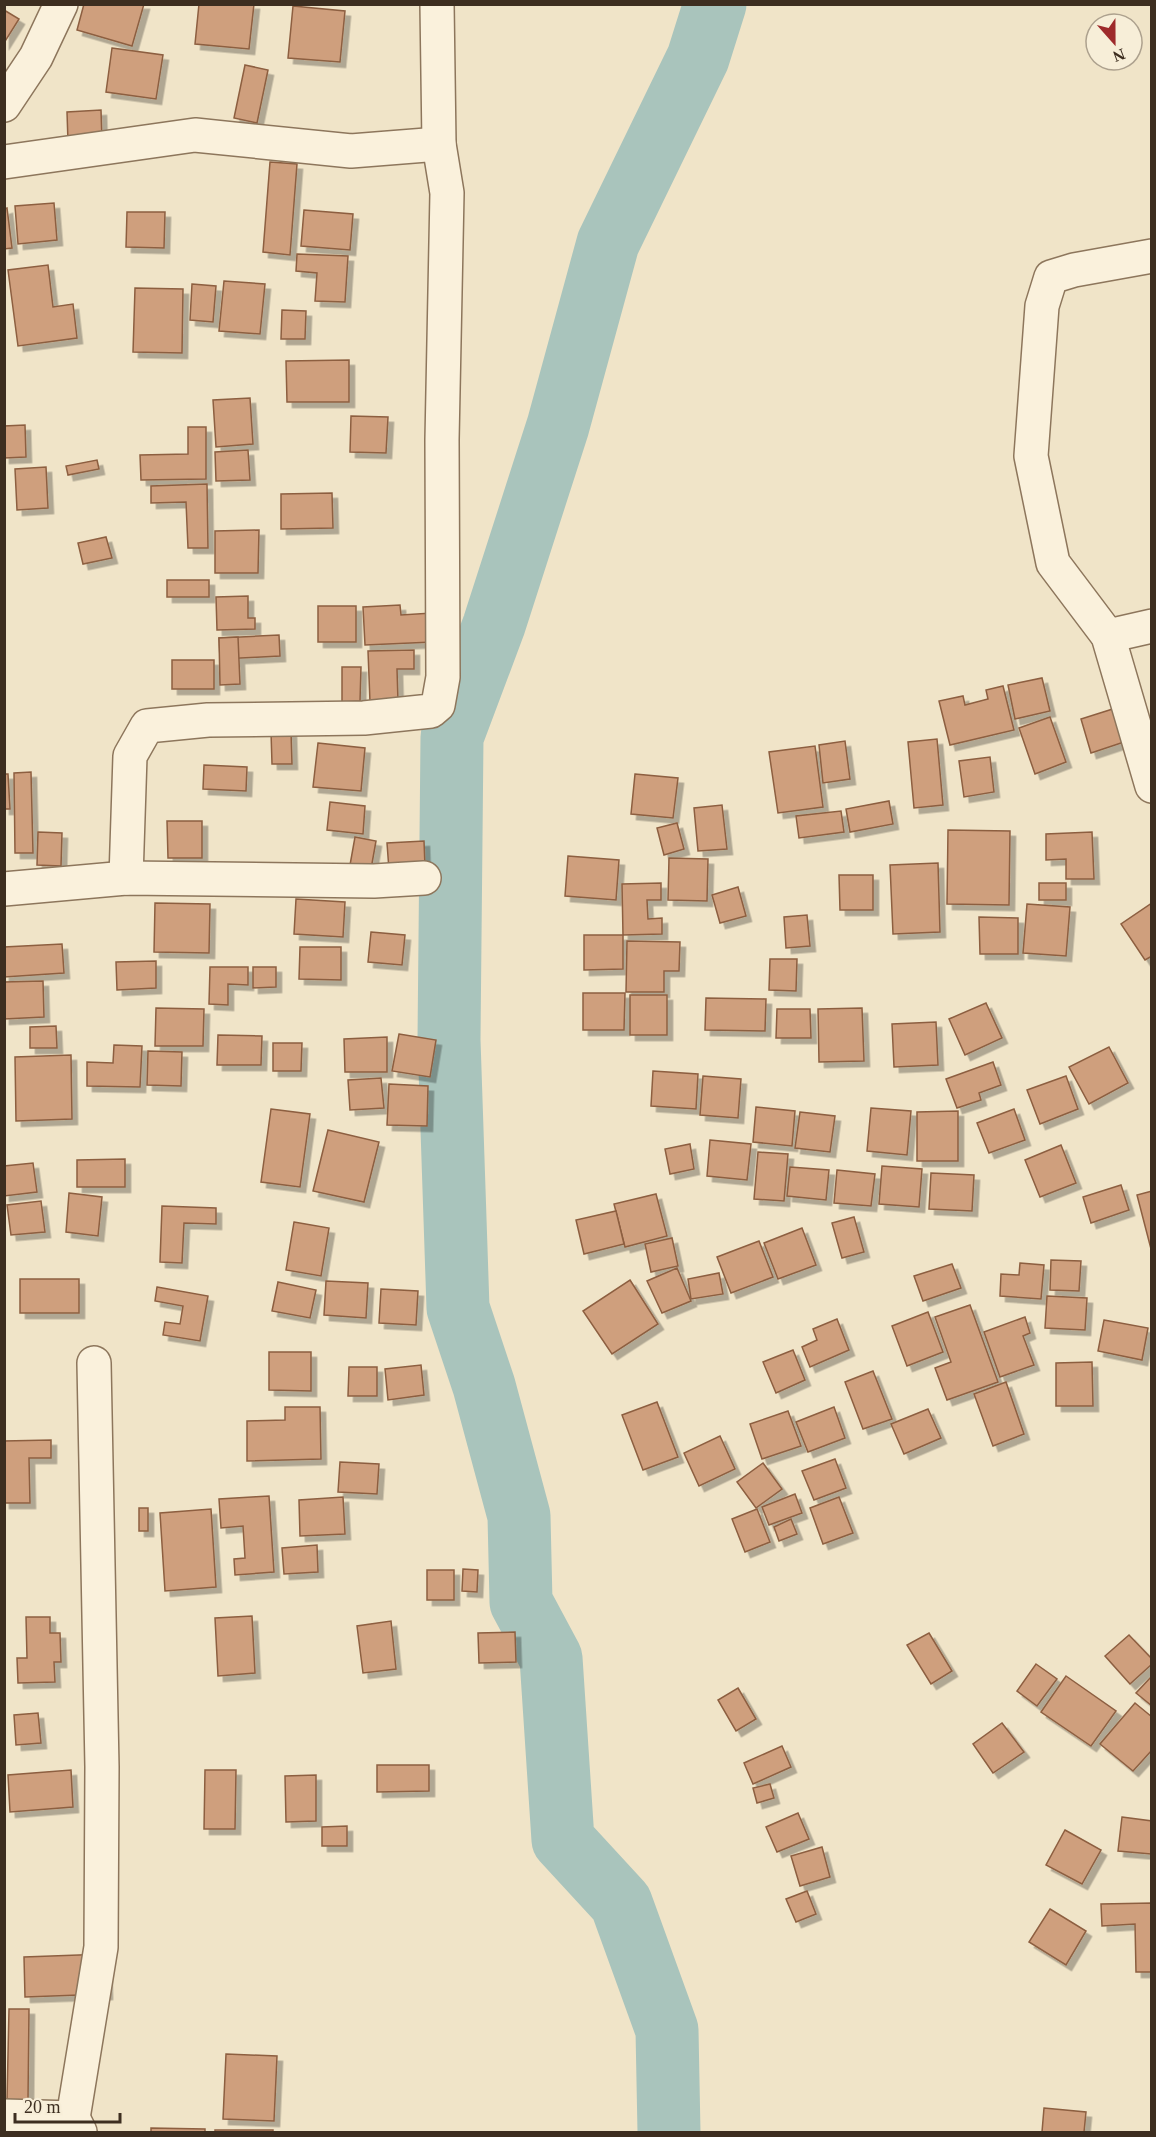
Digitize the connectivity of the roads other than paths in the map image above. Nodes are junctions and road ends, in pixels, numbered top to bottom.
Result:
1 (61, 4) edge
2 (436, 4) edge
3 (4, 105) edge
4 (439, 144) junction
5 (4, 162) edge
6 (1152, 255) edge
7 (1152, 626) edge
8 (1108, 636) junction
9 (1152, 786) edge
10 (126, 878) junction
11 (424, 878) dead end
12 (4, 889) edge
13 (94, 1363) dead end
14 (4, 2116) edge
15 (76, 2128) edge

1 - 3 street
2 - 4 street
4 - 5 street
4 - 10 street
6 - 8 street
7 - 8 street
8 - 9 street
10 - 11 street
10 - 12 street
13 - 15 street
14 - 15 street

